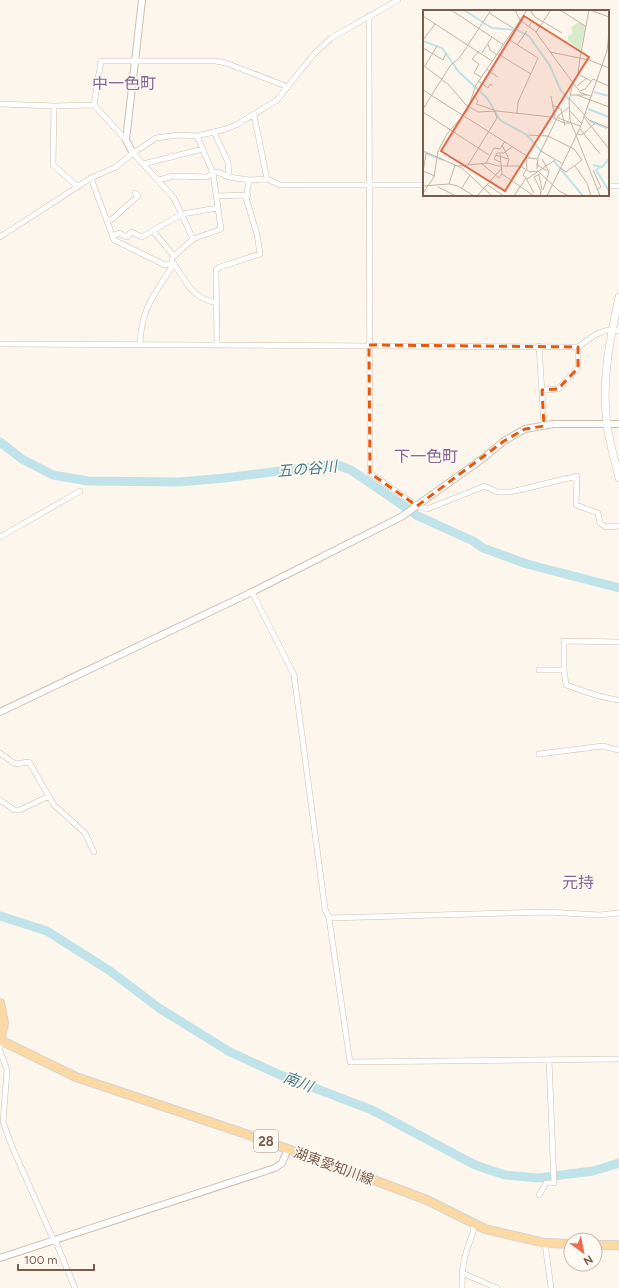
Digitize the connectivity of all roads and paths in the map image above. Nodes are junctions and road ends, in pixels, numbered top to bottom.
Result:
1 (142, 0) edge
2 (398, 0) edge
3 (369, 16) junction
4 (135, 62) junction
5 (288, 87) junction
6 (0, 104) edge
7 (94, 105) junction
8 (54, 106) junction
9 (254, 115) junction
10 (214, 132) junction
11 (196, 136) junction
12 (126, 140) junction
13 (203, 149) junction
14 (132, 153) junction
15 (143, 164) junction
16 (213, 173) junction
17 (229, 177) junction
18 (91, 178) junction
19 (267, 179) junction
20 (159, 180) junction
21 (249, 180) junction
22 (369, 185) junction
23 (423, 185) edge
24 (77, 186) junction
25 (135, 193) dead end
26 (248, 195) junction
27 (216, 196) junction
28 (218, 208) junction
29 (182, 214) junction
30 (107, 220) junction
31 (153, 230) junction
32 (113, 236) junction
33 (0, 237) edge
34 (193, 239) junction
35 (174, 256) junction
36 (174, 264) junction
37 (619, 297) edge
38 (217, 303) junction
39 (616, 330) edge
40 (0, 344) edge
41 (140, 345) junction
42 (217, 345) junction
43 (369, 345) junction
44 (539, 346) junction
45 (578, 347) junction
46 (542, 390) junction
47 (607, 424) junction
48 (619, 424) edge
49 (544, 426) junction
50 (619, 478) edge
51 (80, 491) dead end
52 (417, 506) junction
53 (619, 526) edge
54 (0, 537) edge
55 (252, 592) junction
56 (619, 642) edge
57 (539, 670) dead end
58 (564, 670) junction
59 (619, 700) edge
60 (0, 712) edge
61 (619, 750) edge
62 (0, 752) edge
63 (539, 754) dead end
64 (49, 796) junction
65 (0, 800) edge
66 (94, 852) dead end
67 (619, 913) edge
68 (329, 918) junction
69 (0, 1003) edge
70 (0, 1040) edge
71 (619, 1059) edge
72 (549, 1060) junction
73 (2, 1122) edge
74 (288, 1149) junction
75 (539, 1195) dead end
76 (474, 1225) junction
77 (54, 1240) junction
78 (546, 1243) junction
79 (563, 1244) edge
80 (603, 1244) edge
81 (619, 1245) edge
82 (0, 1258) edge
83 (462, 1273) junction
84 (75, 1288) edge
85 (462, 1288) edge
86 (497, 1288) edge
87 (551, 1288) edge

1 - 4 street
2 - 3 street
3 - 5 street
3 - 22 street
4 - 5 street
4 - 7 street
4 - 12 street
5 - 9 street
6 - 8 street
7 - 8 street
7 - 12 street
8 - 24 street
9 - 10 street
9 - 19 street
10 - 11 street
10 - 17 street
11 - 13 street
11 - 14 street
12 - 14 street
13 - 15 street
13 - 16 street
14 - 15 street
14 - 18 street
15 - 20 street
16 - 17 street
16 - 20 street
16 - 27 street
17 - 21 street
18 - 24 street
18 - 30 street
19 - 21 street
19 - 22 street
20 - 29 street
21 - 26 street
22 - 23 street
22 - 43 street
24 - 33 street
25 - 30 street
26 - 27 street
26 - 38 street
27 - 28 street
28 - 29 street
28 - 34 street
29 - 31 street
29 - 34 street
30 - 32 street
31 - 32 street
31 - 35 street
32 - 36 street
34 - 35 street
35 - 36 street
36 - 38 street
36 - 41 street
37 - 39 main road
38 - 42 street
39 - 45 street
39 - 47 main road
40 - 41 street
41 - 42 street
42 - 43 street
43 - 44 street
43 - 52 street
44 - 45 street
44 - 46 street
45 - 46 street
46 - 49 street
47 - 48 street
47 - 49 street
47 - 50 main road
49 - 52 street
51 - 54 street
52 - 53 street
52 - 55 street
55 - 60 street
55 - 68 street
56 - 58 street
57 - 58 street
58 - 59 street
61 - 63 street
62 - 64 street
64 - 65 street
64 - 66 street
67 - 68 street
68 - 72 street
69 - 70 main road
70 - 73 street
70 - 74 main road, 湖東愛知川線 / 28
71 - 72 street
72 - 75 street
73 - 77 street
74 - 76 main road, 湖東愛知川線 / 28
74 - 77 street
76 - 78 main road, 湖東愛知川線 / 28
76 - 83 street
77 - 82 street
77 - 84 street
78 - 79 main road, 湖東愛知川線 / 28
78 - 87 street
80 - 81 main road
83 - 85 street
83 - 86 street

